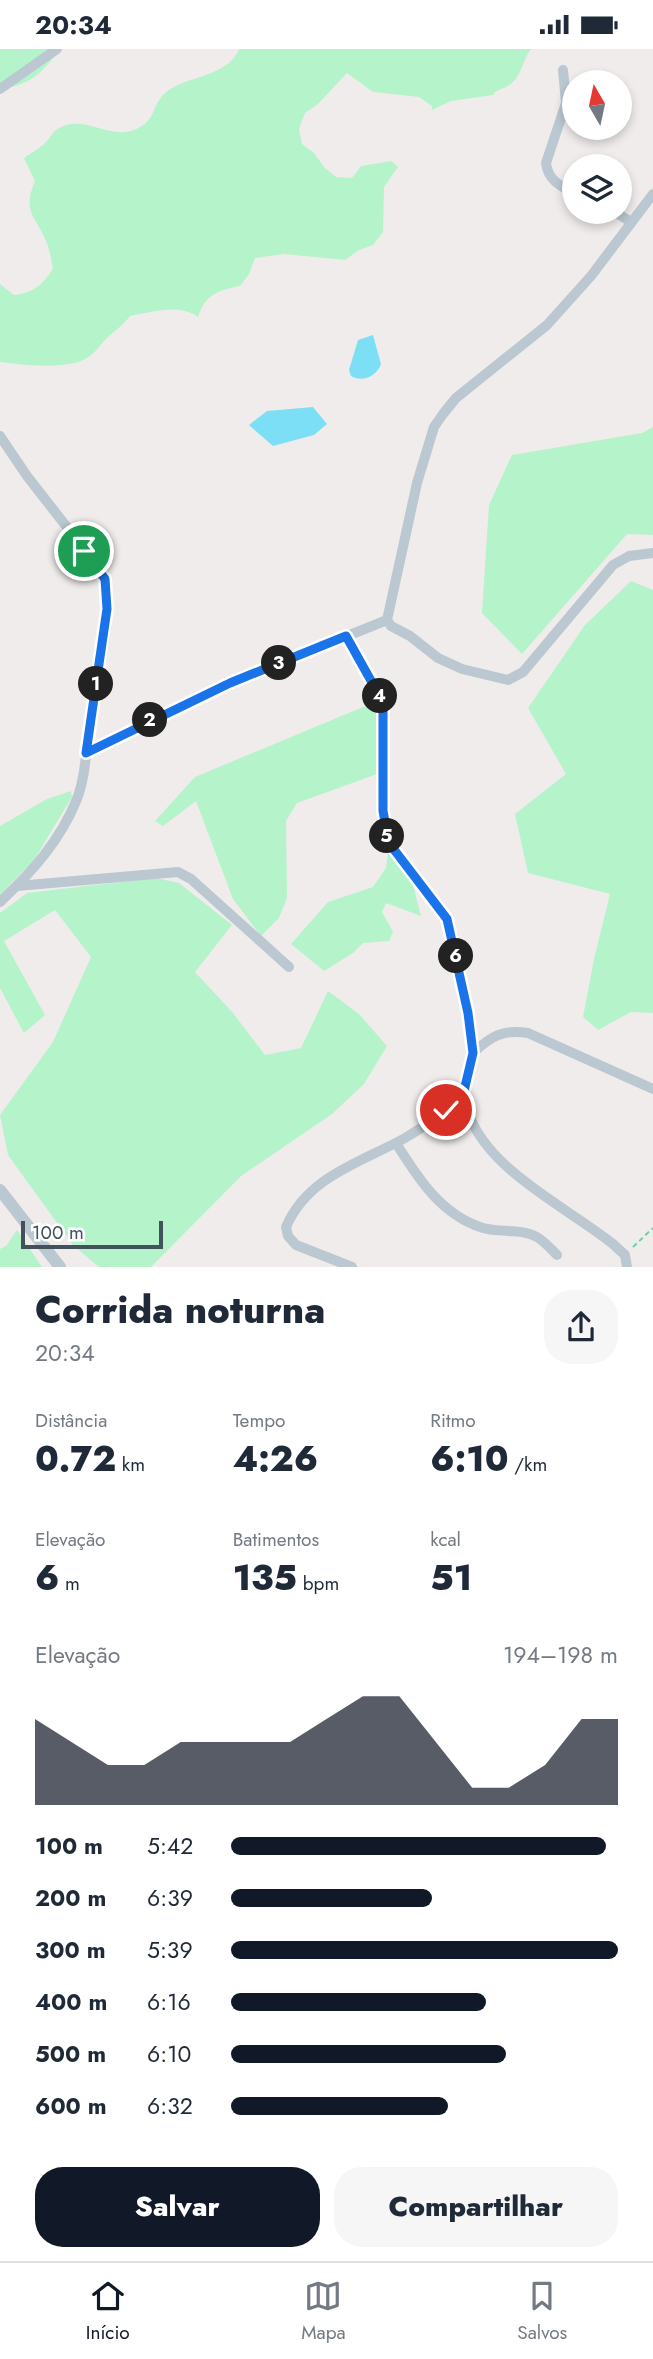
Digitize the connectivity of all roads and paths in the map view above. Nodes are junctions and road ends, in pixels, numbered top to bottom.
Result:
1 (57, 49) edge
2 (0, 89) edge
3 (562, 114) edge
4 (562, 186) edge
5 (653, 194) edge
6 (632, 221) edge
7 (630, 224) edge
8 (0, 436) edge
9 (653, 553) edge
10 (387, 620) junction
11 (346, 636) junction
12 (86, 753) junction
13 (16, 886) junction
14 (0, 902) edge
15 (289, 967) dead end
16 (473, 1053) junction
17 (653, 1089) edge
18 (464, 1091) junction
19 (396, 1143) junction
20 (0, 1190) edge
21 (653, 1228) edge
22 (557, 1255) dead end
23 (625, 1255) junction
24 (60, 1267) edge
25 (352, 1267) edge
26 (627, 1267) edge

1 - 2 street
3 - 4 street
5 - 6 street
7 - 10 street
8 - 12 street
9 - 10 street
10 - 11 street
11 - 12 street
11 - 16 street
12 - 13 street
13 - 14 street
13 - 15 street
16 - 17 street
16 - 18 street
18 - 19 street
18 - 23 street
19 - 22 street
19 - 25 street
20 - 24 street
21 - 23 path
23 - 26 street

